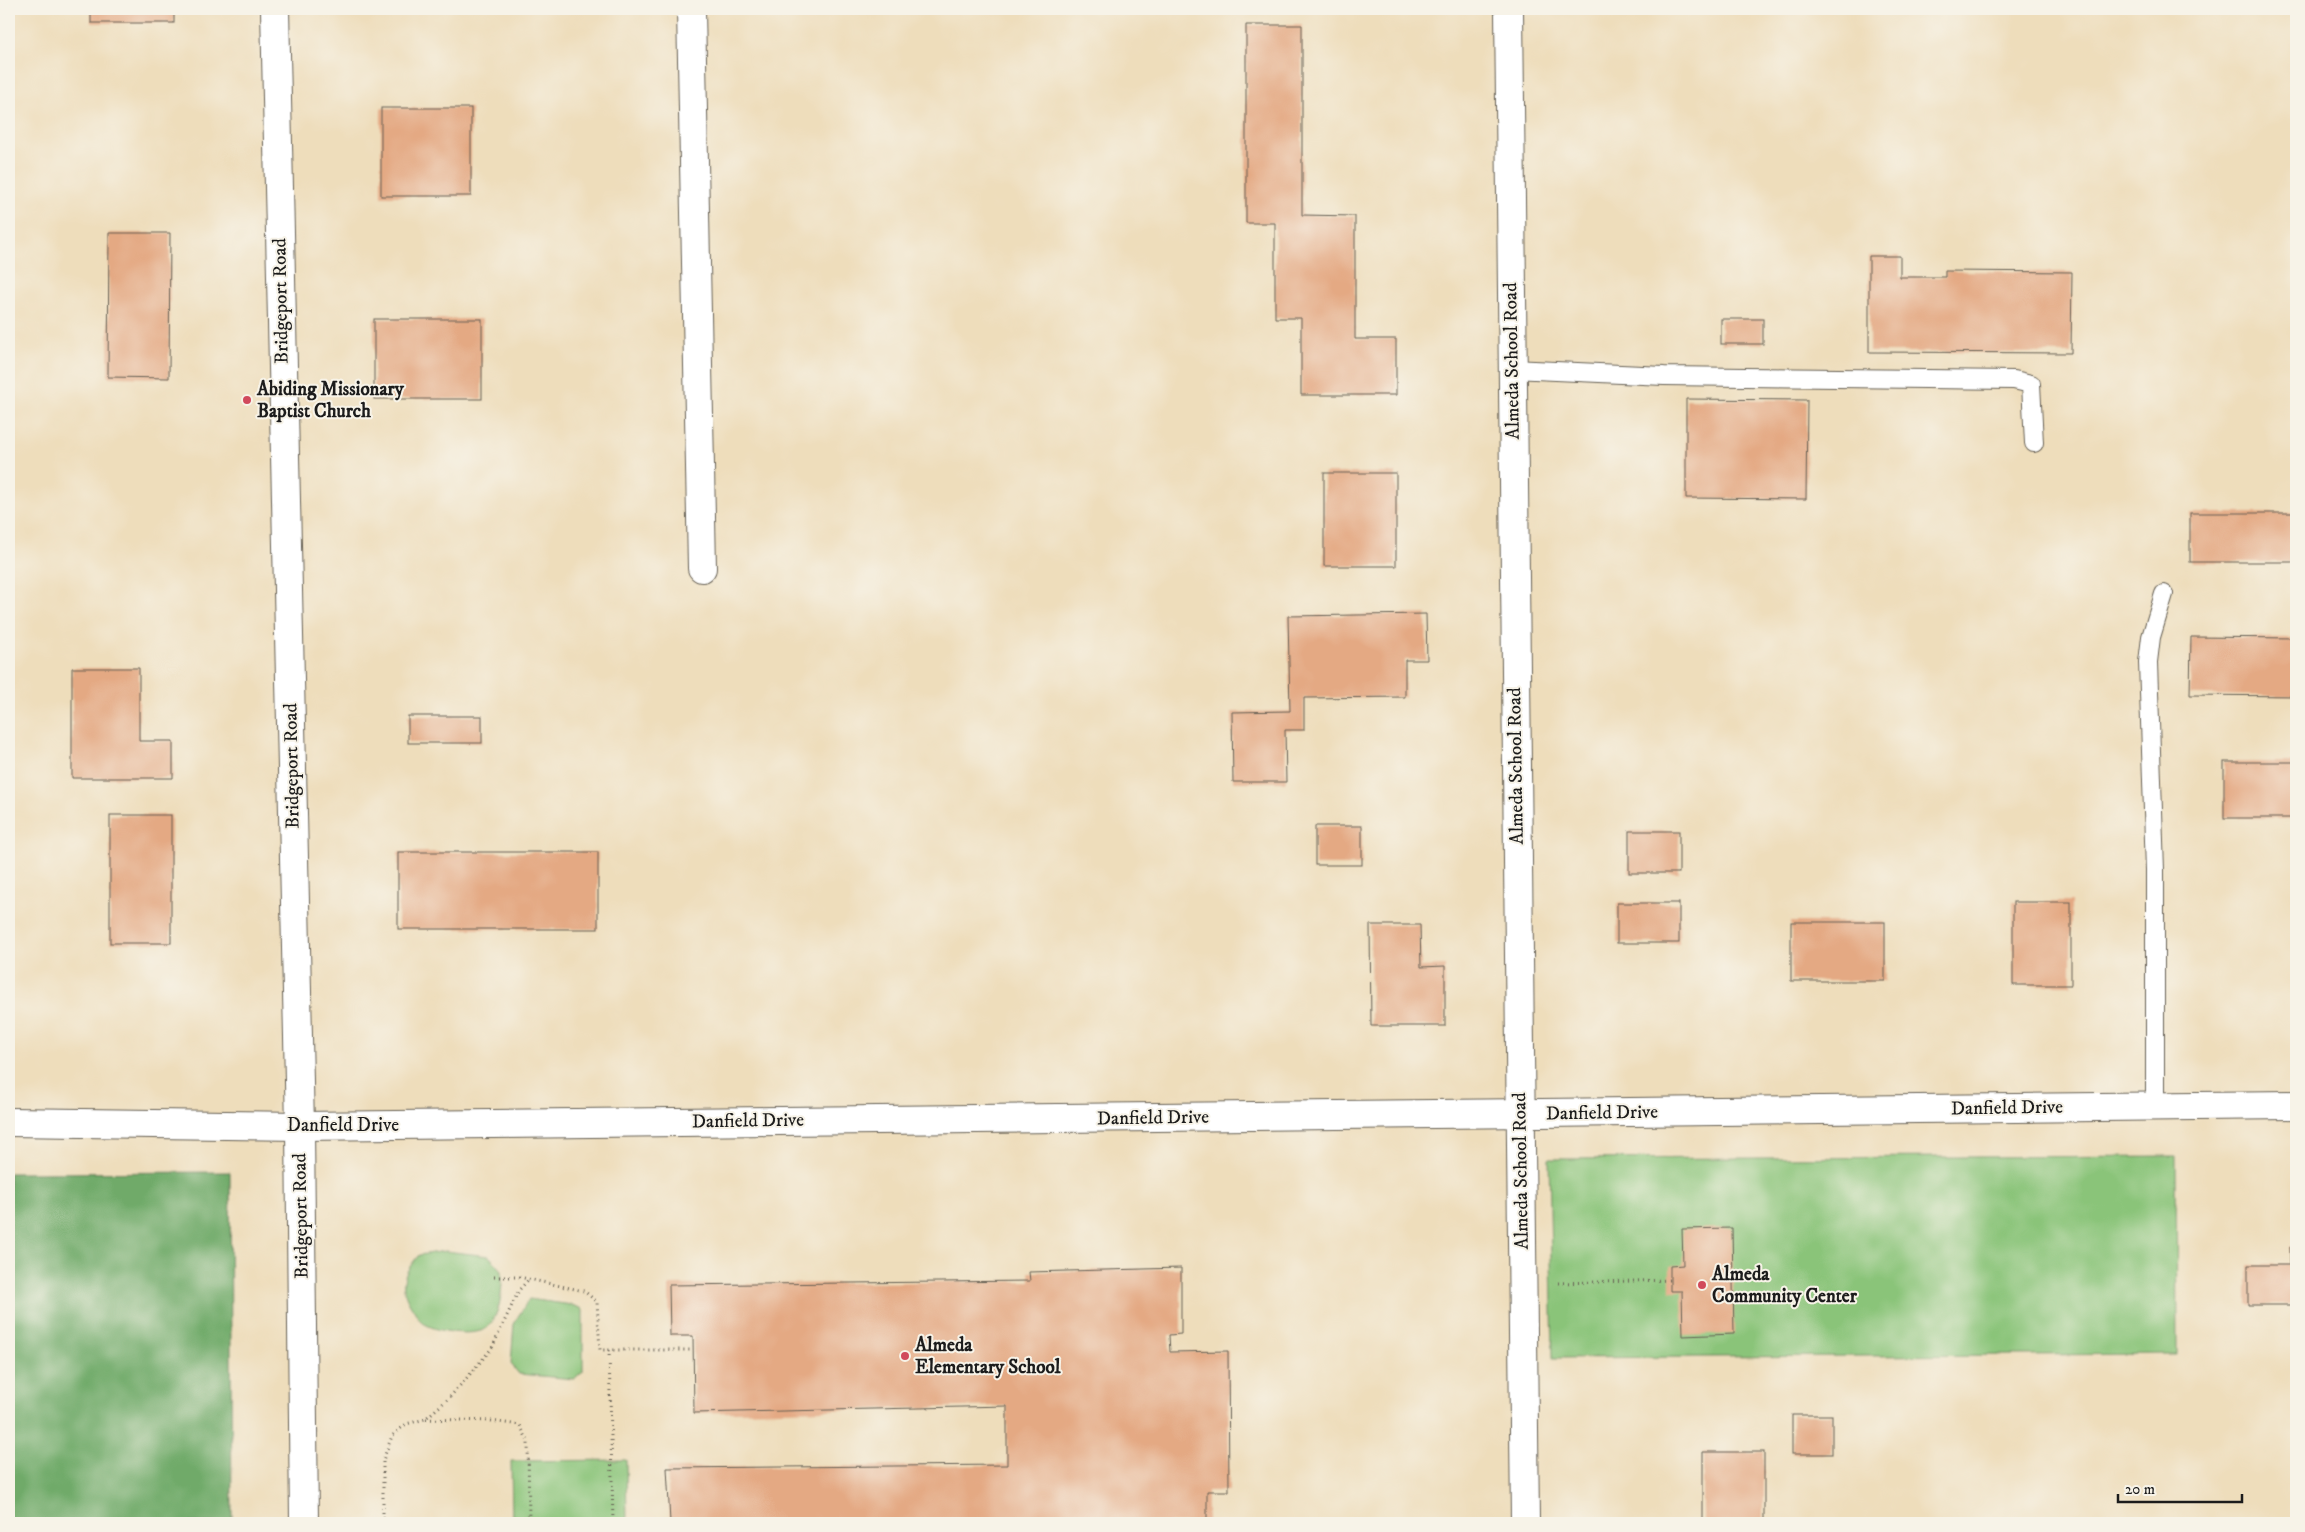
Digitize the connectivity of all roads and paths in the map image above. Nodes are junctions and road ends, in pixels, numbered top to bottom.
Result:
1 (275, 9) edge
2 (692, 9) edge
3 (1509, 9) edge
4 (1512, 369) junction
5 (2034, 443) dead end
6 (702, 568) dead end
7 (2164, 594) dead end
8 (2296, 1105) edge
9 (2155, 1106) junction
10 (1520, 1114) junction
11 (9, 1122) edge
12 (300, 1126) junction
13 (494, 1277) dead end
14 (529, 1279) junction
15 (1670, 1280) dead end
16 (1522, 1284) junction
17 (609, 1350) junction
18 (693, 1350) dead end
19 (425, 1419) junction
20 (304, 1523) edge
21 (383, 1523) edge
22 (529, 1523) edge
23 (612, 1523) edge
24 (1525, 1523) edge

1 - 12 street, Bridgeport Road
2 - 6 street
3 - 4 street, Almeda School Road
4 - 5 lane
4 - 10 street, Almeda School Road
7 - 9 lane
8 - 9 street, Danfield Drive
9 - 10 street, Danfield Drive
10 - 12 street, Danfield Drive
10 - 16 street, Almeda School Road
11 - 12 street, Danfield Drive
12 - 20 street, Bridgeport Road
13 - 14 path
14 - 17 path
14 - 19 path
15 - 16 path
16 - 24 street, Almeda School Road
17 - 18 path
17 - 23 path
19 - 21 path
19 - 22 path

